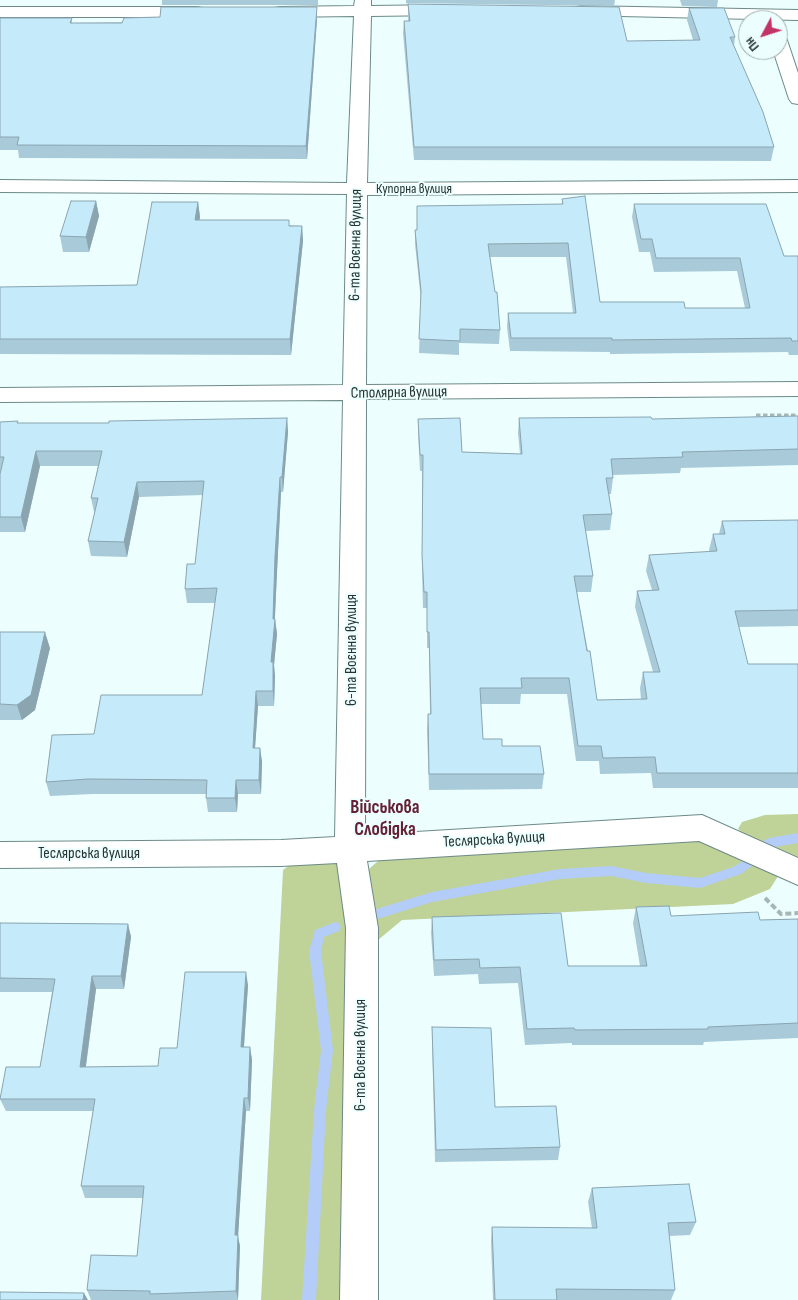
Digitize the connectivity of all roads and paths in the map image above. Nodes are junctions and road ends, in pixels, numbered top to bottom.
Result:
1 (362, 5) edge
2 (462, 10) edge
3 (562, 11) edge
4 (738, 11) edge
5 (0, 12) edge
6 (215, 12) edge
7 (264, 12) edge
8 (785, 60) edge
9 (798, 99) edge
10 (0, 186) edge
11 (798, 186) edge
12 (357, 189) junction
13 (798, 389) edge
14 (355, 393) junction
15 (0, 395) edge
16 (350, 848) junction
17 (0, 855) edge
18 (798, 872) edge
19 (764, 898) dead end
20 (798, 914) edge
21 (359, 1300) edge

1 - 2 street
1 - 7 street
1 - 12 street, 6-та Воєнна вулиця
3 - 4 street
5 - 6 street
8 - 9 street
10 - 12 street, Купорна вулиця
11 - 12 street, Купорна вулиця
12 - 14 street, 6-та Воєнна вулиця
13 - 14 street, Столярна вулиця
14 - 15 street, Столярна вулиця
14 - 16 street, 6-та Воєнна вулиця
16 - 17 street, Теслярська вулиця
16 - 18 street, Теслярська вулиця
16 - 21 street, 6-та Воєнна вулиця
19 - 20 path

